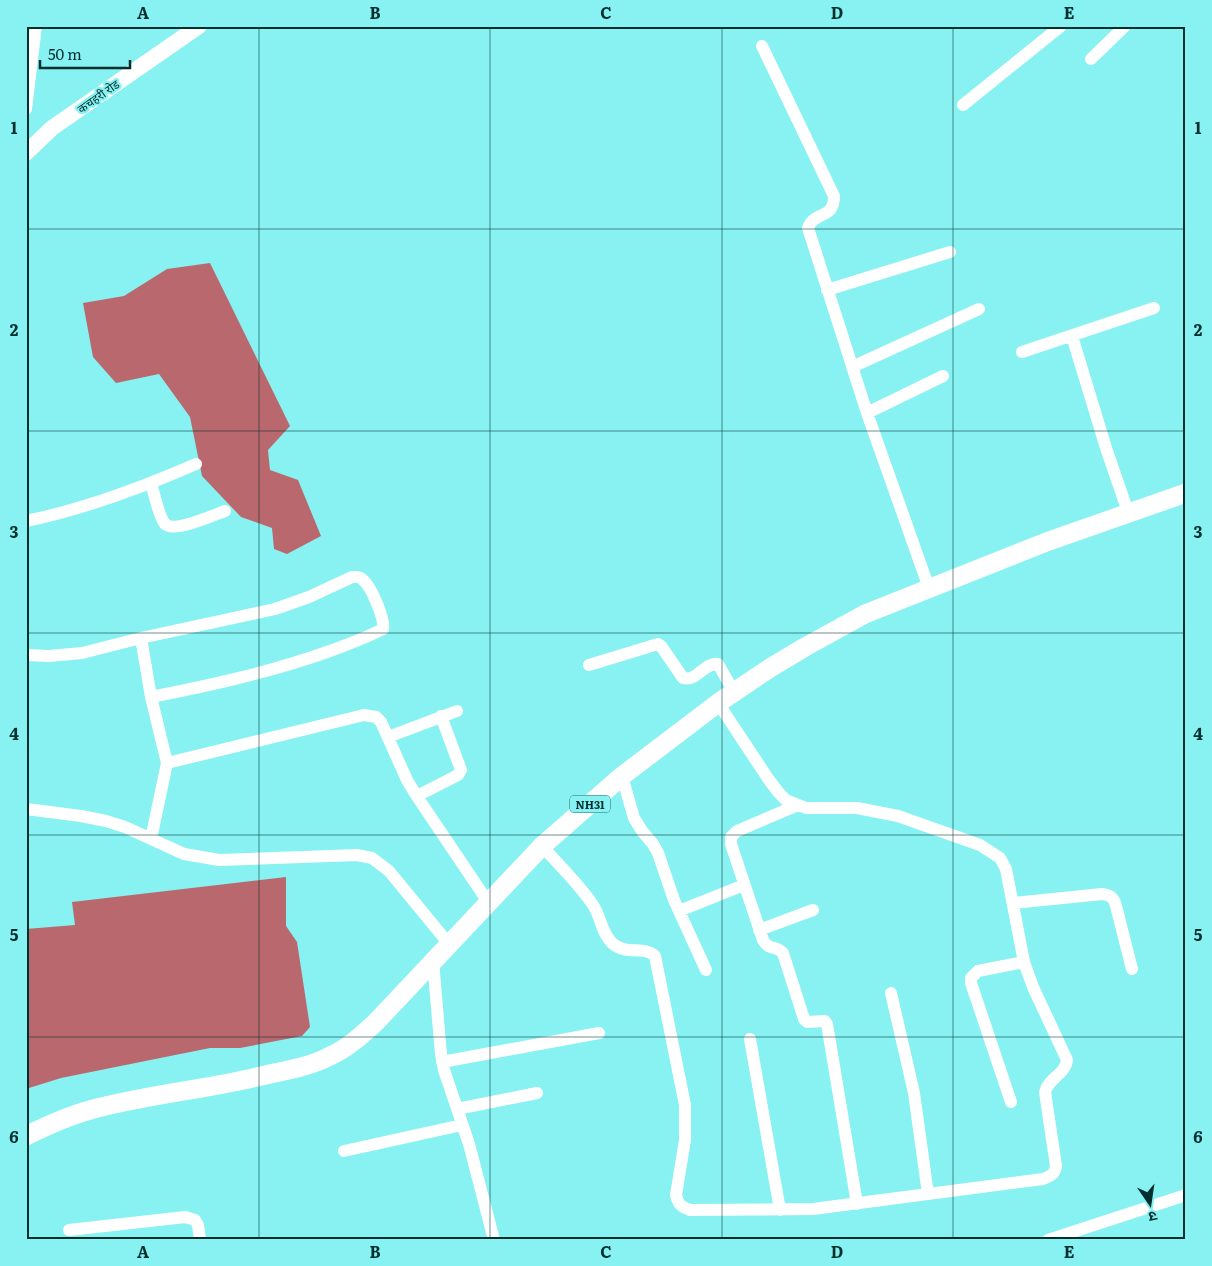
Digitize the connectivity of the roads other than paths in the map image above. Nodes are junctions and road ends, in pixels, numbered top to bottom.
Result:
1 (36, 26) edge
2 (199, 26) edge
3 (1061, 26) edge
4 (1125, 26) edge
5 (762, 46) dead end
6 (1091, 59) dead end
7 (963, 105) dead end
8 (26, 109) edge
9 (26, 154) edge
10 (950, 252) dead end
11 (827, 290) junction
12 (1154, 308) dead end
13 (979, 309) dead end
14 (1072, 336) junction
15 (1022, 352) dead end
16 (852, 367) junction
17 (943, 376) dead end
18 (867, 412) junction
19 (196, 464) dead end
20 (151, 483) junction
21 (1186, 493) edge
22 (225, 511) dead end
23 (1128, 512) junction
24 (26, 521) edge
25 (929, 588) junction
26 (140, 638) junction
27 (26, 655) edge
28 (589, 665) dead end
29 (734, 692) junction
30 (151, 697) junction
31 (718, 703) junction
32 (457, 711) dead end
33 (442, 716) junction
34 (388, 737) junction
35 (167, 763) junction
36 (622, 776) junction
37 (417, 796) junction
38 (798, 805) junction
39 (26, 809) edge
40 (151, 839) junction
41 (542, 846) junction
42 (744, 885) junction
43 (488, 902) junction
44 (1013, 903) junction
45 (813, 910) dead end
46 (679, 911) junction
47 (759, 930) junction
48 (449, 944) junction
49 (433, 961) junction
50 (1024, 962) junction
51 (1132, 969) dead end
52 (706, 970) dead end
53 (891, 993) dead end
54 (599, 1033) dead end
55 (750, 1039) dead end
56 (442, 1062) junction
57 (537, 1093) dead end
58 (1011, 1102) dead end
59 (457, 1109) junction
60 (462, 1125) junction
61 (26, 1136) edge
62 (344, 1151) dead end
63 (928, 1194) junction
64 (1186, 1195) edge
65 (857, 1204) junction
66 (780, 1210) junction
67 (69, 1230) dead end
68 (200, 1240) edge
69 (494, 1240) edge
70 (1048, 1240) edge

1 - 8 street
2 - 9 main road, कचहरी रोड
3 - 7 street
4 - 6 street
5 - 11 street
10 - 11 street
11 - 16 street
12 - 14 street
13 - 16 street
14 - 15 street
14 - 23 street
16 - 18 street
17 - 18 street
18 - 25 street
19 - 20 street
20 - 22 street
20 - 24 street
21 - 23 highway, NH31
23 - 25 highway, NH31
25 - 29 highway, NH31
26 - 27 street
26 - 30 street
26 - 30 street
28 - 29 street
29 - 31 highway, NH31
30 - 35 street
31 - 36 highway, NH31
31 - 38 street
32 - 33 street
33 - 34 street
33 - 37 street
34 - 35 street
34 - 37 street
35 - 40 street
36 - 41 highway, NH31
36 - 46 street
37 - 43 street
38 - 42 street
38 - 44 street
39 - 40 street
40 - 48 street
41 - 43 highway, NH31
41 - 66 street
42 - 46 street
42 - 47 street
43 - 48 highway, NH31
44 - 50 street
44 - 51 street
45 - 47 street
46 - 52 street
47 - 65 street
48 - 49 highway, NH31
49 - 56 street
49 - 61 highway, NH31
50 - 58 street
50 - 63 street
53 - 63 street
54 - 56 street
55 - 66 street
56 - 59 street
57 - 59 street
59 - 60 street
60 - 62 street
60 - 69 street
63 - 65 street
64 - 70 street
65 - 66 street
67 - 68 street

